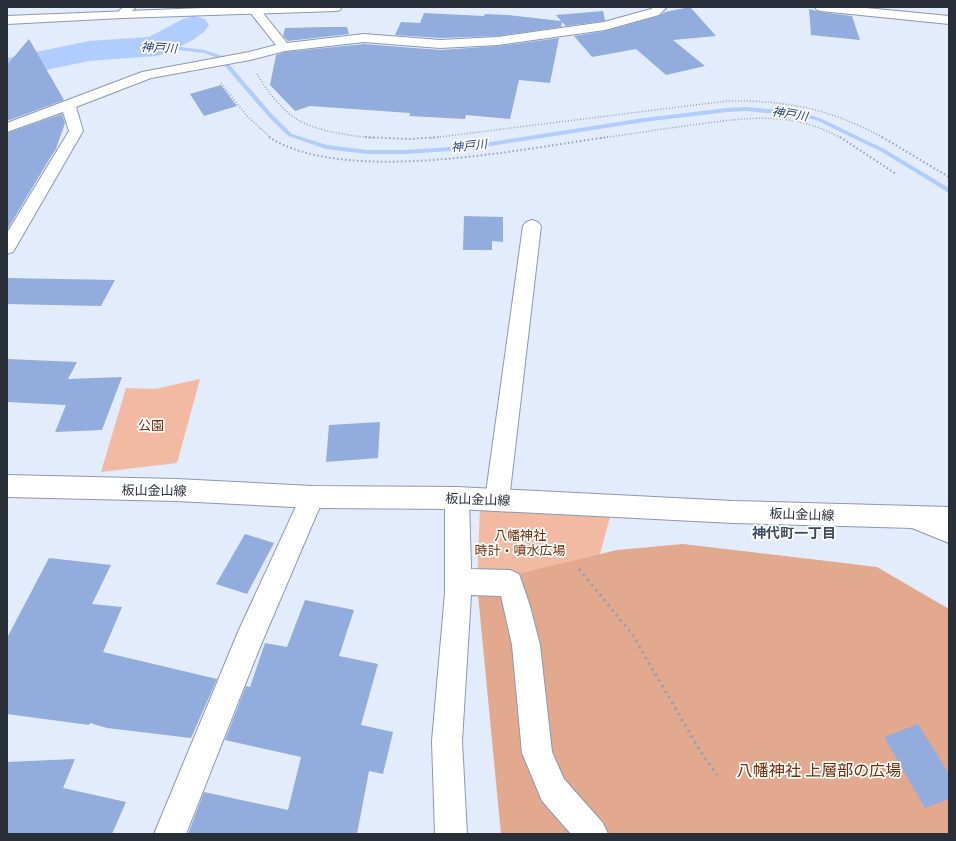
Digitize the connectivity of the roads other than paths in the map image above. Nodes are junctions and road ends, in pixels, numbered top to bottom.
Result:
1 (336, 7) edge
2 (661, 7) edge
3 (821, 7) edge
4 (263, 9) edge
5 (126, 11) edge
6 (7, 20) edge
7 (949, 20) edge
8 (284, 47) junction
9 (68, 105) junction
10 (7, 128) edge
11 (532, 226) dead end
12 (8, 247) edge
13 (7, 486) edge
14 (312, 497) junction
15 (457, 498) junction
16 (497, 500) junction
17 (915, 517) junction
18 (949, 518) edge
19 (949, 531) edge
20 (458, 582) junction
21 (170, 834) edge
22 (451, 834) edge
23 (592, 834) edge

1 - 4 street
2 - 8 street
3 - 7 street
4 - 5 street
4 - 8 street
5 - 6 street
8 - 9 street
9 - 10 street
9 - 12 street
11 - 16 street
13 - 14 street, 板山金山線
14 - 15 street, 板山金山線
14 - 21 street
15 - 16 street, 板山金山線
15 - 20 street
16 - 17 street, 板山金山線
17 - 18 street, 板山金山線
17 - 19 street
20 - 22 street
20 - 23 street

